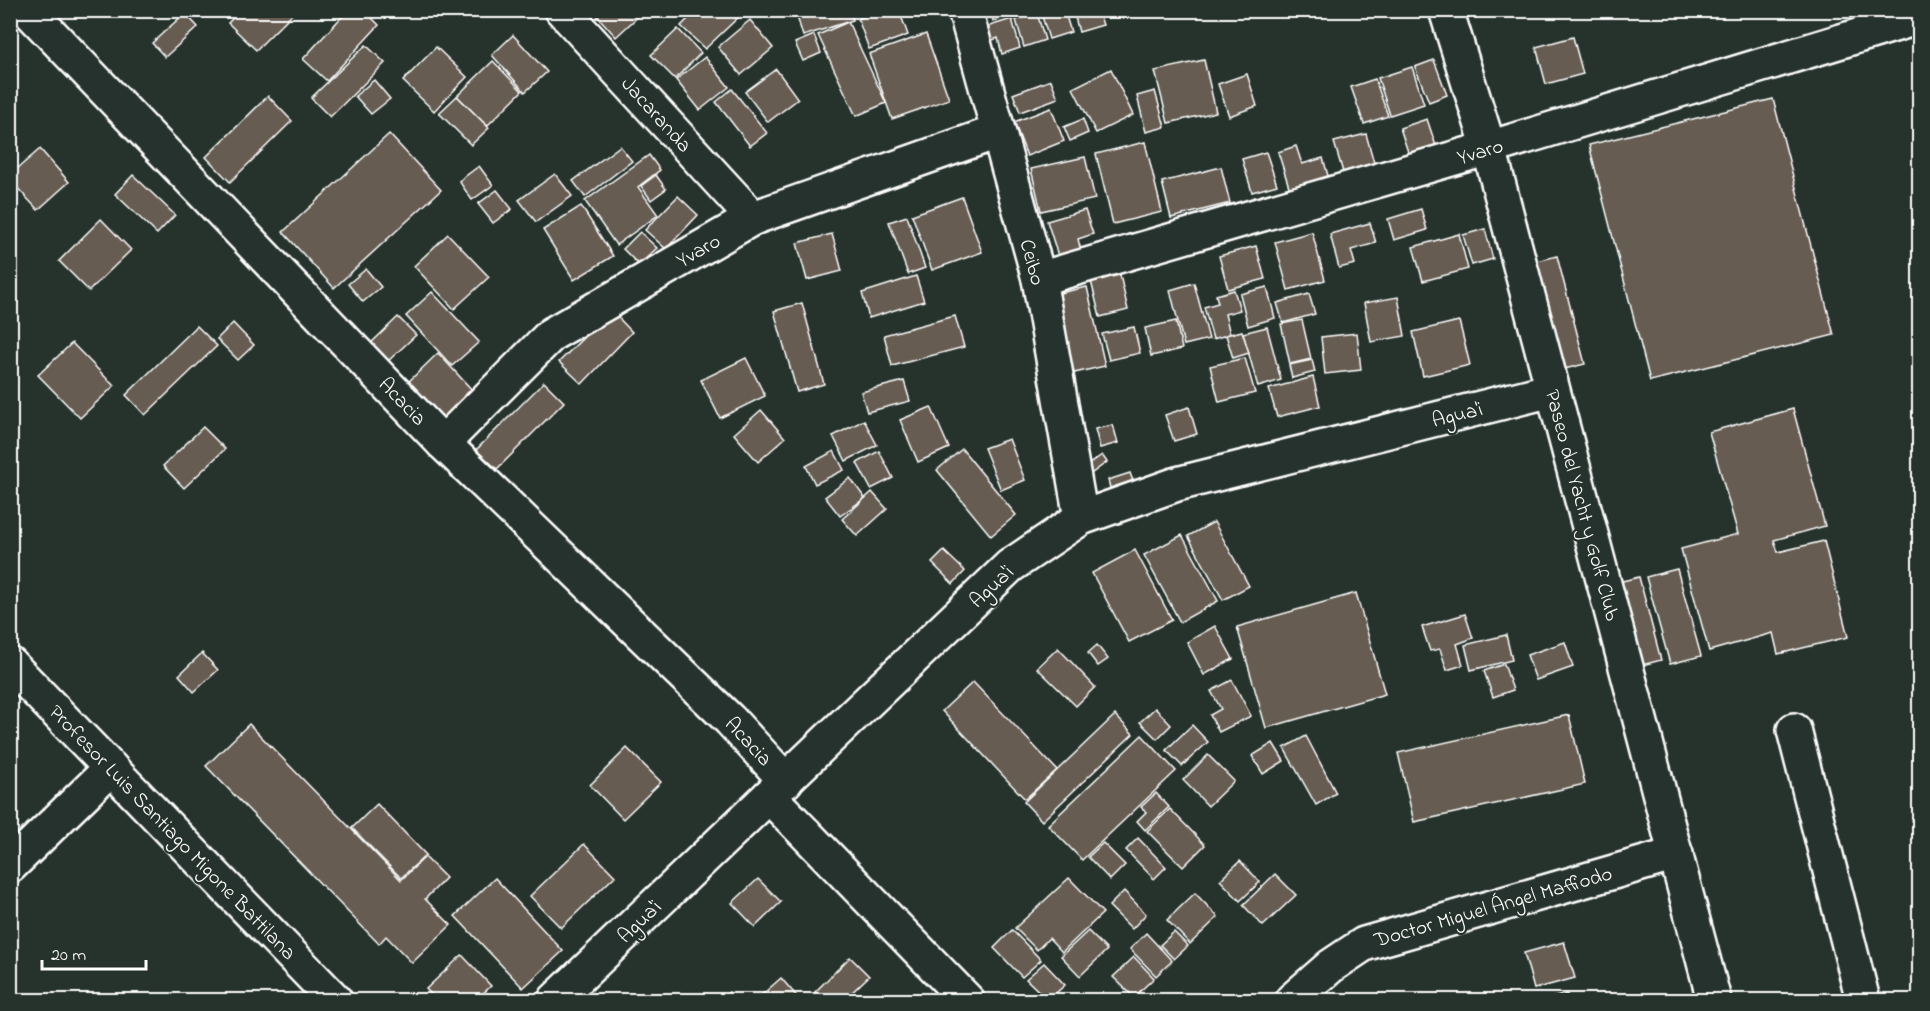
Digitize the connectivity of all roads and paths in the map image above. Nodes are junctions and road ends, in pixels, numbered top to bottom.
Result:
1 (28, 10) edge
2 (562, 10) edge
3 (965, 10) edge
4 (1446, 10) edge
5 (1920, 17) edge
6 (997, 132) junction
7 (1489, 148) junction
8 (753, 218) junction
9 (1039, 279) junction
10 (1552, 390) junction
11 (443, 443) junction
12 (1081, 518) junction
13 (10, 664) edge
14 (1794, 730) dead end
15 (111, 768) junction
16 (778, 789) junction
17 (1676, 854) junction
18 (10, 866) edge
19 (335, 1000) edge
20 (555, 1000) edge
21 (967, 1000) edge
22 (1292, 1000) edge
23 (1714, 1000) edge
24 (1863, 1000) edge

1 - 11 street, Acacia
2 - 8 street, Jacaranda
3 - 6 street, Ceibo
4 - 7 street, Paseo del Yacht y Golf Club
5 - 7 street, Yvaro
6 - 8 street, Yvaro
6 - 9 street, Ceibo
7 - 9 street, Yvaro
7 - 10 street, Paseo del Yacht y Golf Club
8 - 11 street, Yvaro
9 - 12 street, Ceibo
10 - 12 street, Agua'i
10 - 17 street, Paseo del Yacht y Golf Club
11 - 16 street, Acacia
12 - 16 street, Agua'i
13 - 15 street, Profesor Luis Santiago Migone Battilana
14 - 24 street
15 - 18 street
15 - 19 street, Profesor Luis Santiago Migone Battilana
16 - 20 street, Agua'i
16 - 21 street, Acacia
17 - 22 street, Doctor Miguel Ángel Maffiodo
17 - 23 street, Paseo del Yacht y Golf Club

